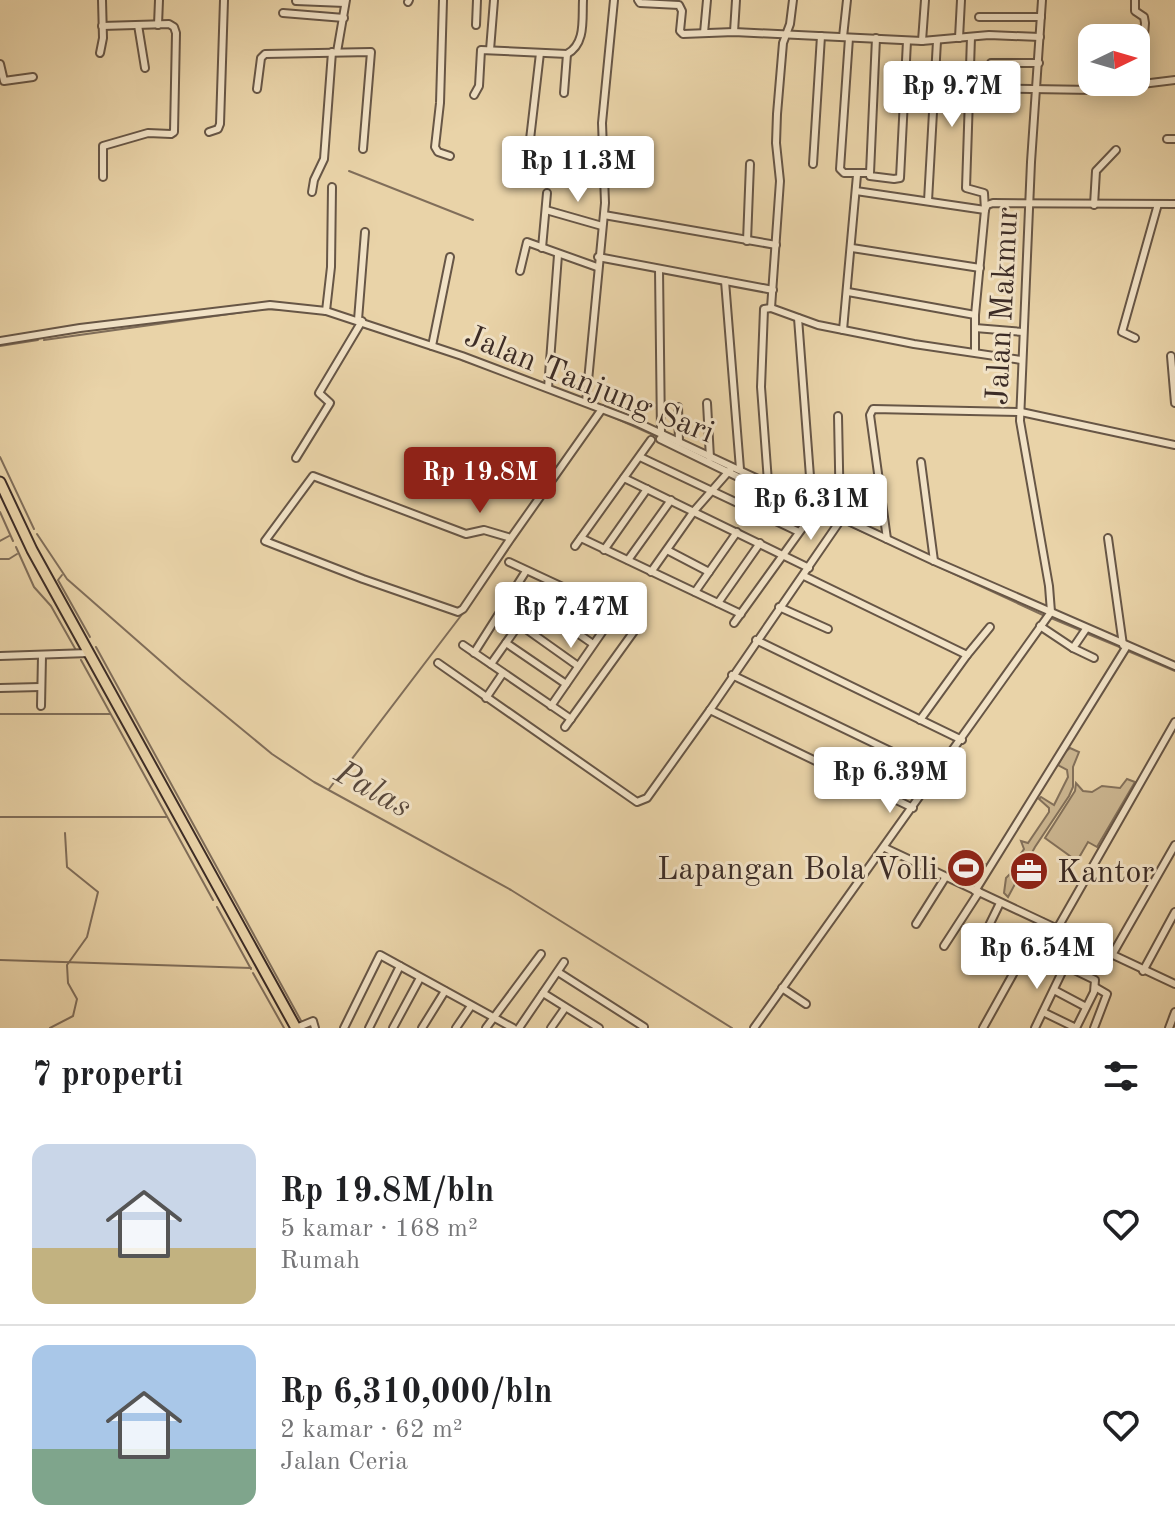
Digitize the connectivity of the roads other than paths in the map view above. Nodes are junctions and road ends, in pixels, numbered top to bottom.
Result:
1 (102, 0) edge
2 (159, 0) edge
3 (224, 0) edge
4 (443, 0) edge
5 (477, 0) edge
6 (494, 0) edge
7 (583, 0) edge
8 (614, 0) edge
9 (638, 0) edge
10 (707, 0) edge
11 (736, 0) edge
12 (793, 0) edge
13 (847, 0) edge
14 (925, 0) edge
15 (961, 0) edge
16 (1042, 0) edge
17 (1135, 0) edge
18 (296, 1) edge
19 (346, 1) edge
20 (283, 13) dead end
21 (979, 17) dead end
22 (1041, 17) junction
23 (344, 18) junction
24 (1145, 24) edge
25 (138, 25) junction
26 (158, 25) junction
27 (476, 25) dead end
28 (102, 26) junction
29 (734, 32) junction
30 (704, 33) junction
31 (786, 35) junction
32 (821, 36) junction
33 (846, 37) junction
34 (971, 37) junction
35 (1040, 37) junction
36 (876, 38) junction
37 (959, 38) junction
38 (907, 41) junction
39 (922, 41) junction
40 (937, 41) junction
41 (490, 50) junction
42 (334, 52) junction
43 (100, 53) dead end
44 (540, 53) junction
45 (567, 54) junction
46 (991, 63) dead end
47 (1039, 63) junction
48 (0, 64) edge
49 (145, 68) dead end
50 (33, 77) dead end
51 (1175, 80) edge
52 (1150, 83) edge
53 (969, 88) junction
54 (257, 89) dead end
55 (1036, 90) junction
56 (1078, 90) edge
57 (564, 93) dead end
58 (474, 95) dead end
59 (209, 132) dead end
60 (1167, 139) dead end
61 (1175, 139) edge
62 (529, 148) dead end
63 (363, 149) dead end
64 (1116, 150) dead end
65 (450, 156) dead end
66 (750, 164) dead end
67 (813, 164) dead end
68 (870, 173) junction
69 (857, 175) junction
70 (103, 177) dead end
71 (332, 187) dead end
72 (856, 191) junction
73 (312, 192) dead end
74 (547, 193) dead end
75 (928, 201) junction
76 (536, 202) dead end
77 (1030, 204) junction
78 (1158, 204) junction
79 (1175, 204) edge
80 (1094, 205) junction
81 (546, 209) junction
82 (985, 210) junction
83 (604, 215) junction
84 (602, 226) junction
85 (365, 232) dead end
86 (747, 241) junction
87 (776, 245) junction
88 (542, 248) junction
89 (852, 248) junction
90 (558, 255) junction
91 (450, 257) dead end
92 (598, 257) junction
93 (597, 267) junction
94 (980, 268) junction
95 (659, 269) junction
96 (520, 271) dead end
97 (725, 281) junction
98 (773, 290) junction
99 (848, 292) junction
100 (771, 308) junction
101 (326, 311) junction
102 (975, 315) junction
103 (798, 318) junction
104 (360, 321) junction
105 (975, 328) junction
106 (843, 330) junction
107 (1023, 332) junction
108 (1135, 338) dead end
109 (0, 341) edge
110 (432, 346) junction
111 (975, 352) junction
112 (1171, 356) dead end
113 (1021, 360) junction
114 (548, 388) junction
115 (586, 402) junction
116 (707, 403) dead end
117 (1175, 403) edge
118 (678, 407) dead end
119 (600, 410) junction
120 (1021, 412) junction
121 (838, 416) dead end
122 (660, 436) junction
123 (651, 440) dead end
124 (676, 443) junction
125 (1175, 445) edge
126 (640, 457) junction
127 (296, 458) dead end
128 (710, 458) junction
129 (921, 462) dead end
130 (732, 469) junction
131 (624, 478) junction
132 (0, 482) edge
133 (768, 482) junction
134 (647, 489) junction
135 (711, 492) junction
136 (671, 500) junction
137 (814, 508) junction
138 (694, 511) junction
139 (841, 517) junction
140 (737, 532) junction
141 (799, 532) junction
142 (511, 538) junction
143 (581, 538) junction
144 (1108, 538) dead end
145 (887, 539) junction
146 (760, 543) junction
147 (575, 546) dead end
148 (604, 550) junction
149 (667, 550) junction
150 (783, 554) junction
151 (628, 560) junction
152 (934, 561) junction
153 (509, 562) dead end
154 (809, 568) junction
155 (526, 571) junction
156 (651, 572) junction
157 (709, 572) junction
158 (804, 576) junction
159 (547, 584) junction
160 (695, 592) junction
161 (534, 603) junction
162 (718, 603) junction
163 (779, 607) junction
164 (616, 612) junction
165 (741, 614) junction
166 (1049, 616) junction
167 (734, 623) dead end
168 (519, 624) junction
169 (1040, 626) junction
170 (990, 627) dead end
171 (605, 628) junction
172 (828, 629) dead end
173 (1085, 631) junction
174 (756, 640) junction
175 (506, 643) junction
176 (593, 644) junction
177 (463, 645) dead end
178 (1125, 646) junction
179 (1073, 648) junction
180 (89, 653) junction
181 (474, 653) junction
182 (967, 655) junction
183 (0, 656) edge
184 (42, 656) junction
185 (1094, 658) dead end
186 (438, 663) dead end
187 (491, 664) junction
188 (578, 666) junction
189 (1175, 666) edge
190 (503, 673) junction
191 (732, 675) junction
192 (566, 684) junction
193 (40, 687) junction
194 (0, 688) edge
195 (486, 698) junction
196 (41, 706) dead end
197 (551, 706) junction
198 (710, 710) junction
199 (571, 719) junction
200 (920, 720) junction
201 (1175, 722) edge
202 (565, 727) dead end
203 (962, 740) junction
204 (936, 773) junction
205 (913, 808) junction
206 (1175, 845) edge
207 (885, 848) junction
208 (945, 878) junction
209 (977, 892) junction
210 (1000, 903) junction
211 (1175, 912) edge
212 (1042, 922) junction
213 (916, 924) dead end
214 (1057, 929) junction
215 (1078, 939) junction
216 (944, 946) dead end
217 (978, 948) dead end
218 (541, 954) dead end
219 (1112, 955) junction
220 (564, 962) dead end
221 (1064, 965) junction
222 (400, 966) junction
223 (1143, 971) junction
224 (558, 972) junction
225 (420, 978) junction
226 (1175, 984) edge
227 (1095, 987) junction
228 (782, 988) junction
229 (1054, 990) junction
230 (445, 991) junction
231 (543, 993) junction
232 (806, 1004) dead end
233 (471, 1006) junction
234 (565, 1008) junction
235 (1085, 1009) junction
236 (1043, 1012) junction
237 (1175, 1012) edge
238 (493, 1017) junction
239 (651, 1017) dead end
240 (1099, 1018) junction
241 (588, 1021) junction
242 (296, 1028) edge
243 (315, 1028) edge
244 (344, 1028) edge
245 (369, 1028) edge
246 (393, 1028) edge
247 (422, 1028) edge
248 (456, 1028) edge
249 (486, 1028) edge
250 (513, 1028) edge
251 (519, 1028) edge
252 (551, 1028) edge
253 (583, 1028) edge
254 (599, 1028) edge
255 (643, 1028) edge
256 (754, 1028) edge
257 (983, 1028) edge
258 (1035, 1028) edge
259 (1094, 1028) edge
260 (1169, 1028) edge

1 - 28 street
2 - 26 street
3 - 59 street
4 - 65 street
5 - 27 street
6 - 41 street
7 - 45 street
8 - 83 street
9 - 30 street
10 - 30 street
11 - 29 street
12 - 31 street
13 - 33 street
14 - 39 street
15 - 37 street
16 - 22 street, Jalan Makmur
17 - 24 street
18 - 19 street
19 - 23 street
20 - 23 street
21 - 22 street
22 - 35 street, Jalan Makmur
23 - 42 street
25 - 26 street
25 - 28 street
25 - 49 street
26 - 70 street
28 - 43 street
29 - 30 street
29 - 31 street
31 - 32 street
31 - 87 street
32 - 33 street
32 - 67 street
33 - 36 street
33 - 69 street
34 - 35 street
34 - 37 street
34 - 53 street
35 - 47 street, Jalan Makmur
36 - 38 street
36 - 68 street
37 - 40 street
38 - 39 street
38 - 68 street
39 - 40 street
40 - 75 street
41 - 44 street
41 - 58 street
42 - 54 street
42 - 63 street
42 - 73 street
44 - 45 street
44 - 62 street
45 - 57 street
46 - 47 street
47 - 55 street, Jalan Makmur
48 - 50 street
51 - 52 street
53 - 55 street
53 - 82 street
55 - 56 street
55 - 77 street, Jalan Makmur
60 - 61 street
64 - 80 street
66 - 86 street
68 - 69 street
69 - 72 street
71 - 101 street
72 - 75 street
72 - 89 street
74 - 81 street
75 - 82 street
76 - 81 street
77 - 80 street
77 - 82 street
77 - 107 street, Jalan Makmur
78 - 79 street
78 - 80 street
78 - 108 street
81 - 84 street
81 - 88 street
82 - 94 street
83 - 84 street
83 - 86 street
84 - 92 street
85 - 104 street
86 - 87 street
87 - 98 street
88 - 90 street
88 - 96 street
89 - 94 street
89 - 99 street
90 - 93 street
90 - 114 street
91 - 110 street
92 - 93 street
92 - 95 street
93 - 115 street
94 - 102 street
95 - 97 street
95 - 122 street
97 - 98 street
97 - 130 street
98 - 100 street
99 - 102 street
99 - 106 street
100 - 103 street
100 - 133 street
101 - 104 street, Jalan Tanjung Sari
101 - 109 street, Jalan Tanjung Sari
102 - 105 street
103 - 106 street
103 - 137 street
104 - 110 street, Jalan Tanjung Sari
104 - 127 street
105 - 107 street
105 - 111 street
106 - 111 street
107 - 113 street, Jalan Makmur
110 - 114 street, Jalan Tanjung Sari
111 - 113 street
112 - 117 street
113 - 120 street, Jalan Makmur
114 - 115 street, Jalan Tanjung Sari
115 - 119 street, Jalan Tanjung Sari
116 - 128 street
118 - 124 street
119 - 122 street, Jalan Tanjung Sari
119 - 142 street
120 - 125 street
120 - 145 street
120 - 166 street, Jalan Makmur
121 - 139 street
122 - 124 street, Jalan Tanjung Sari
123 - 126 street
124 - 128 street, Jalan Tanjung Sari
124 - 130 street
126 - 131 street
126 - 135 street
128 - 130 street, Jalan Tanjung Sari
129 - 152 street
130 - 133 street, Jalan Tanjung Sari
130 - 135 street
130 - 137 street
131 - 134 street
131 - 143 street
132 - 180 main road
133 - 137 street, Jalan Tanjung Sari
134 - 136 street
134 - 148 street
135 - 138 street
135 - 141 street
136 - 138 street
136 - 151 street
137 - 139 street, Jalan Tanjung Sari
137 - 141 street
138 - 140 street
138 - 149 street
139 - 145 street, Jalan Tanjung Sari
139 - 154 street
140 - 146 street
140 - 157 street
141 - 150 street
142 - 142 street
143 - 147 street
143 - 148 street
144 - 178 street
145 - 152 street, Jalan Tanjung Sari
146 - 150 street
146 - 162 street
148 - 151 street
149 - 156 street
149 - 157 street
150 - 154 street
150 - 165 street
151 - 156 street
152 - 166 street, Jalan Tanjung Sari
153 - 155 street
154 - 158 street
155 - 159 street
155 - 181 street
156 - 160 street
157 - 160 street
158 - 163 street
158 - 182 street
159 - 161 street
159 - 164 street
159 - 171 street
160 - 162 street
161 - 168 street
161 - 176 street
162 - 165 street
163 - 172 street
163 - 174 street
164 - 171 street
164 - 199 street
165 - 167 street
166 - 169 street
166 - 173 street, Jalan Tanjung Sari
168 - 175 street
168 - 188 street
169 - 179 street
169 - 203 street
170 - 182 street
171 - 176 street
173 - 178 street, Jalan Tanjung Sari
173 - 179 street
174 - 191 street
174 - 200 street
175 - 187 street
175 - 192 street
176 - 188 street
177 - 181 street
178 - 189 street, Jalan Tanjung Sari
178 - 209 street
179 - 185 street
180 - 184 street
180 - 242 main road
181 - 187 street
182 - 200 street
183 - 184 street
184 - 193 street
186 - 195 street
187 - 190 street
188 - 192 street
190 - 195 street
190 - 197 street
191 - 198 street
191 - 204 street
192 - 197 street
193 - 194 street
193 - 196 street
195 - 198 street
197 - 199 street
198 - 205 street
199 - 202 street
200 - 203 street
201 - 214 street
203 - 204 street
204 - 205 street
205 - 207 street
206 - 219 street
207 - 208 street
207 - 228 street
208 - 209 street
208 - 213 street
209 - 210 street
209 - 216 street
210 - 212 street
210 - 217 street
211 - 223 street
212 - 214 street
212 - 257 street
214 - 215 street
215 - 219 street
215 - 221 street
218 - 238 street
219 - 223 street
220 - 224 street
221 - 227 street
221 - 229 street
222 - 225 street
222 - 244 street
222 - 245 street
223 - 226 street
224 - 231 street
224 - 255 street
225 - 230 street
225 - 246 street
227 - 235 street
227 - 240 street
228 - 232 street
228 - 256 street
229 - 235 street
229 - 236 street
230 - 233 street
230 - 247 street
231 - 234 street
231 - 251 street
233 - 238 street
233 - 248 street
234 - 241 street
234 - 252 street
235 - 236 street
235 - 240 street
236 - 258 street
237 - 260 street
238 - 249 street
238 - 250 street
239 - 255 street
240 - 259 street
241 - 253 street
241 - 254 street
242 - 243 street

